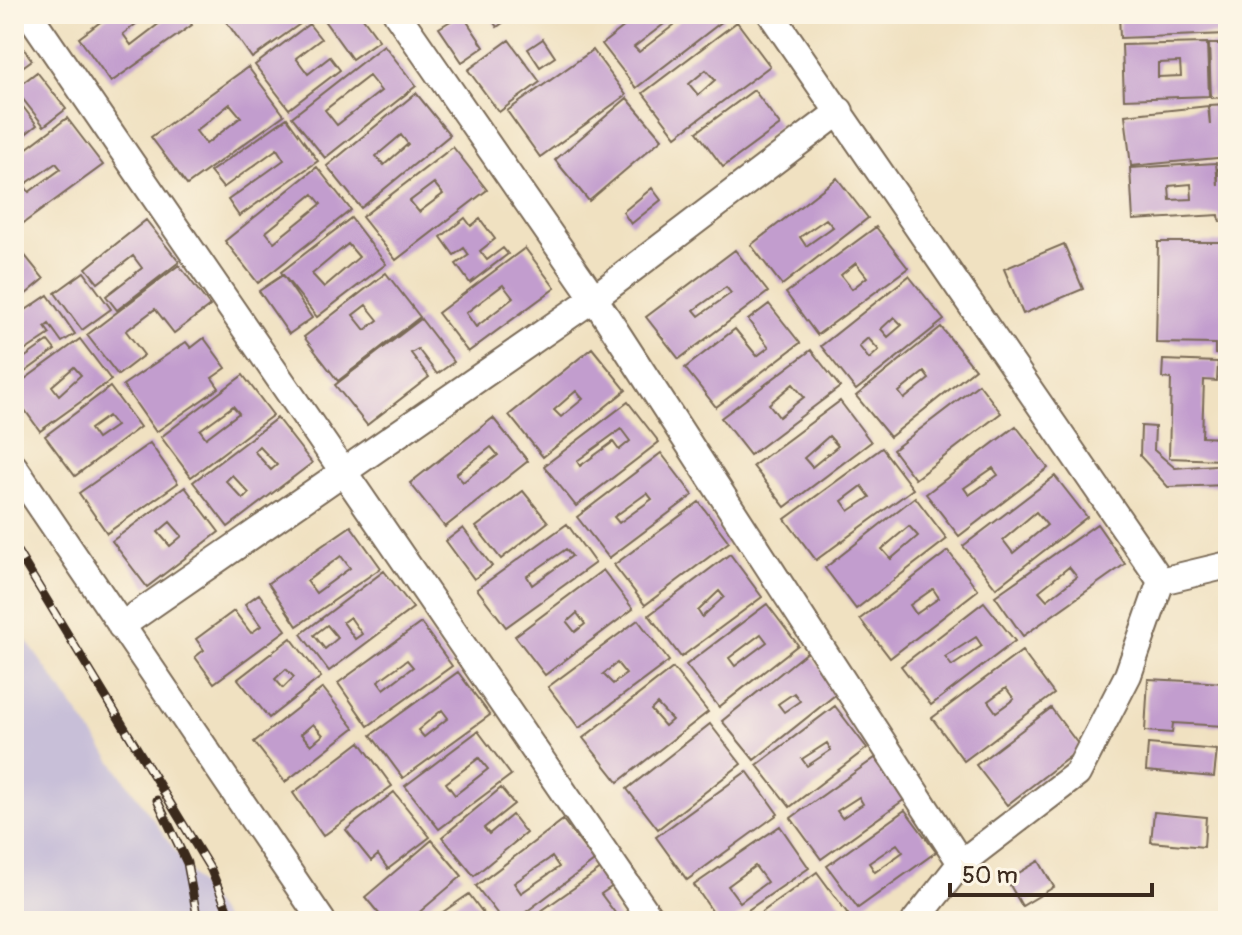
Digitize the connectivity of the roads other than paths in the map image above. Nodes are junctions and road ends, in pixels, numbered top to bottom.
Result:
1 (29, 14) edge
2 (397, 14) edge
3 (771, 14) edge
4 (840, 111) junction
5 (594, 298) junction
6 (14, 467) edge
7 (344, 470) junction
8 (1228, 565) edge
9 (1161, 581) junction
10 (121, 626) junction
11 (961, 863) junction
12 (322, 921) edge
13 (652, 921) edge
14 (915, 921) edge

1 - 7 street
2 - 5 street
3 - 4 street
4 - 5 street
4 - 9 street
5 - 7 street
5 - 11 street
6 - 10 street
7 - 10 street
7 - 13 street
8 - 9 street
9 - 11 street
10 - 12 street
11 - 14 street

